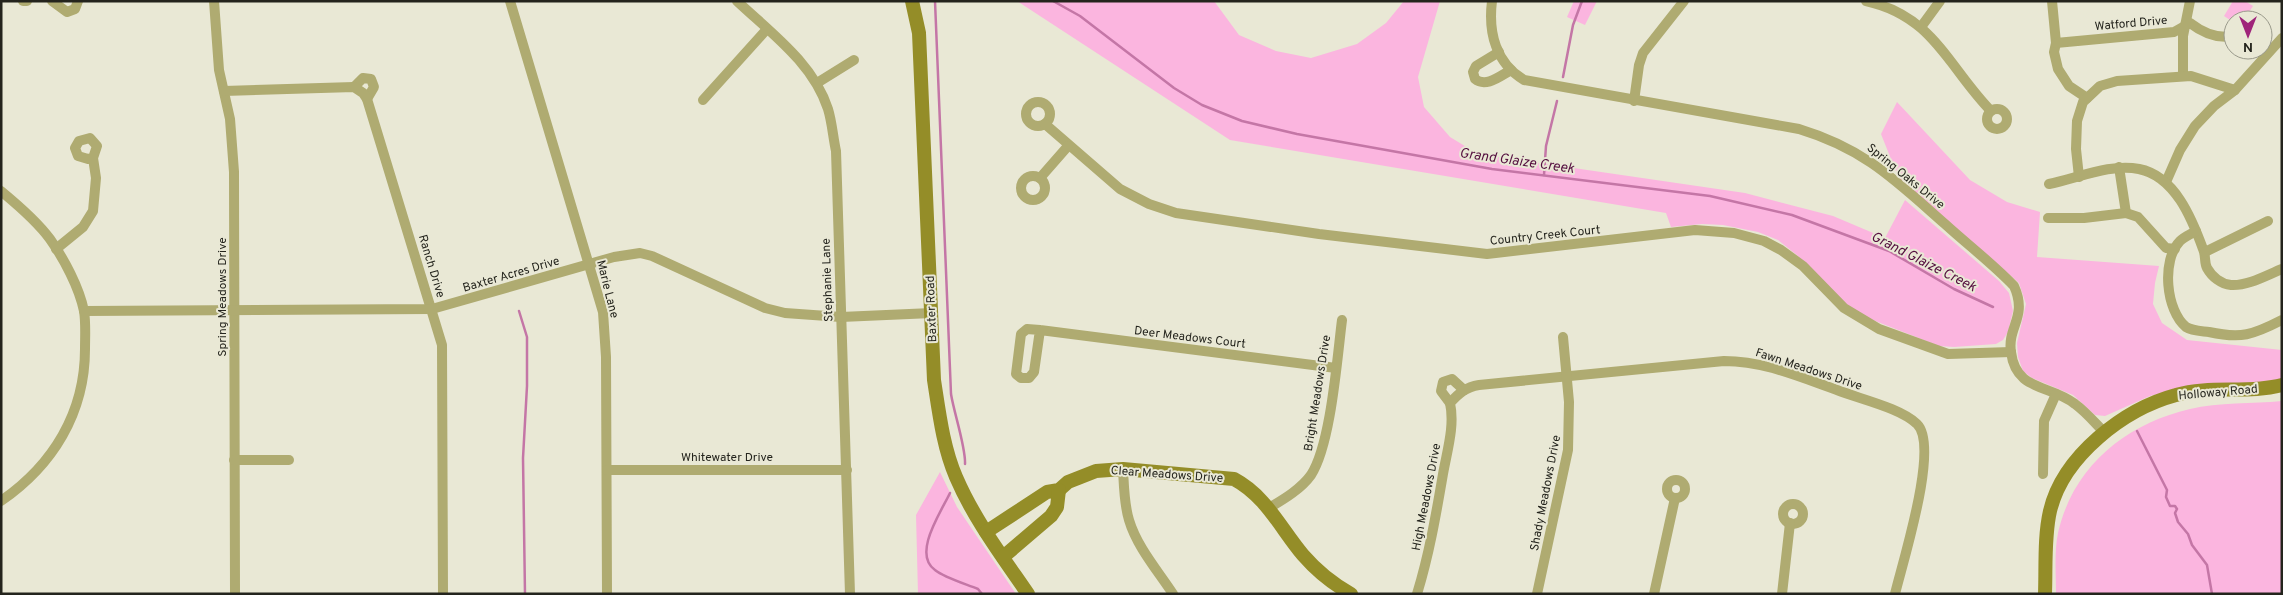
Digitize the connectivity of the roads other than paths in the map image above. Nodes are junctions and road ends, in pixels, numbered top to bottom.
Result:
1 (52, 1) edge
2 (78, 1) edge
3 (214, 1) edge
4 (510, 1) edge
5 (737, 1) edge
6 (912, 1) edge
7 (1492, 1) edge
8 (1684, 1) edge
9 (1866, 1) edge
10 (1940, 1) edge
11 (2052, 1) edge
12 (2190, 1) edge
13 (2185, 26) junction
14 (1921, 27) junction
15 (767, 29) junction
16 (2223, 36) edge
17 (2282, 38) edge
18 (2056, 43) junction
19 (1498, 52) junction
20 (854, 60) dead end
21 (1510, 70) junction
22 (2183, 76) junction
23 (817, 83) junction
24 (354, 87) junction
25 (2235, 90) junction
26 (224, 91) junction
27 (2086, 98) junction
28 (367, 99) junction
29 (702, 100) dead end
30 (1634, 101) junction
31 (1990, 111) dead end
32 (1045, 124) dead end
33 (1068, 146) junction
34 (93, 158) dead end
35 (2119, 167) junction
36 (1040, 178) dead end
37 (2079, 178) junction
38 (2166, 182) junction
39 (2049, 184) dead end
40 (1, 191) edge
41 (2126, 213) junction
42 (2048, 218) dead end
43 (2268, 221) dead end
44 (2196, 231) junction
45 (56, 249) junction
46 (2175, 249) junction
47 (2204, 252) junction
48 (589, 264) junction
49 (2282, 269) edge
50 (432, 309) junction
51 (235, 310) junction
52 (84, 311) junction
53 (932, 313) junction
54 (841, 317) junction
55 (1342, 320) dead end
56 (2282, 320) edge
57 (1040, 330) junction
58 (1563, 337) dead end
59 (2010, 352) junction
60 (1336, 368) junction
61 (1567, 377) junction
62 (2282, 385) edge
63 (2056, 394) junction
64 (1457, 396) joint
65 (2105, 433) junction
66 (234, 460) junction
67 (289, 460) dead end
68 (1122, 469) junction
69 (607, 470) junction
70 (847, 470) junction
71 (2043, 474) dead end
72 (1059, 490) junction
73 (1674, 498) dead end
74 (1, 501) edge
75 (1269, 508) junction
76 (1790, 523) dead end
77 (986, 532) junction
78 (1003, 558) junction
79 (235, 594) edge
80 (443, 594) edge
81 (607, 594) edge
82 (850, 594) edge
83 (1028, 594) edge
84 (1173, 594) edge
85 (1351, 594) edge
86 (1417, 594) edge
87 (1537, 594) edge
88 (1654, 594) edge
89 (1782, 594) edge
90 (1895, 594) edge
91 (2045, 594) edge

1 - 2 street
3 - 26 street, Spring Meadows Drive
4 - 48 street, Marie Lane
5 - 15 street, Stephanie Lane
6 - 53 street, Baxter Road
7 - 19 street, Spring Oaks Drive
8 - 30 street
9 - 14 street
10 - 14 street
11 - 18 street
12 - 13 street
13 - 16 street, Watford Drive
13 - 18 street, Watford Drive
13 - 22 street
14 - 31 street
15 - 23 street, Stephanie Lane
15 - 29 street
17 - 25 street
18 - 27 street
19 - 21 street, Spring Oaks Drive
19 - 21 street
20 - 23 street
21 - 30 street, Spring Oaks Drive
22 - 25 street
22 - 27 street
23 - 54 street, Stephanie Lane
24 - 26 street
24 - 28 street
24 - 28 street
25 - 38 street
26 - 51 street, Spring Meadows Drive
27 - 37 street
28 - 50 street, Ranch Drive
30 - 59 street, Spring Oaks Drive
32 - 33 street, Country Creek Court
33 - 36 street
33 - 59 street, Country Creek Court
34 - 45 street
35 - 37 street
35 - 38 street
35 - 41 street
37 - 39 street
38 - 44 street
40 - 45 street
41 - 42 street
41 - 46 street
43 - 47 street
44 - 46 street
44 - 47 street
45 - 52 street
46 - 56 street
47 - 49 street
48 - 50 street, Baxter Acres Drive
48 - 54 street, Baxter Acres Drive
48 - 69 street, Marie Lane
50 - 51 street, Baxter Acres Drive
50 - 80 street, Ranch Drive
51 - 52 street, Baxter Acres Drive
51 - 66 street, Spring Meadows Drive
52 - 74 street
53 - 54 street, Baxter Acres Drive
53 - 77 street, Baxter Road
54 - 70 street, Stephanie Lane
55 - 60 street, Bright Meadows Drive
57 - 57 street, Deer Meadows Court
57 - 60 street, Deer Meadows Court
58 - 61 street, Shady Meadows Drive
59 - 63 street
60 - 75 street, Bright Meadows Drive
61 - 64 street, Fawn Meadows Drive
61 - 87 street, Shady Meadows Drive
61 - 90 street, Fawn Meadows Drive
62 - 65 street, Holloway Road
63 - 65 street
63 - 71 street
64 - 86 street, High Meadows Drive
65 - 91 street, Holloway Road
66 - 67 street
66 - 79 street, Spring Meadows Drive
68 - 72 street, Clear Meadows Drive
68 - 75 street, Clear Meadows Drive
68 - 84 street
69 - 70 street, Whitewater Drive
69 - 81 street, Marie Lane
70 - 82 street, Stephanie Lane
72 - 77 street, Clear Meadows Drive
72 - 78 street
73 - 88 street
75 - 85 street, Clear Meadows Drive
76 - 89 street
77 - 78 street, Baxter Road
78 - 83 street, Baxter Road

